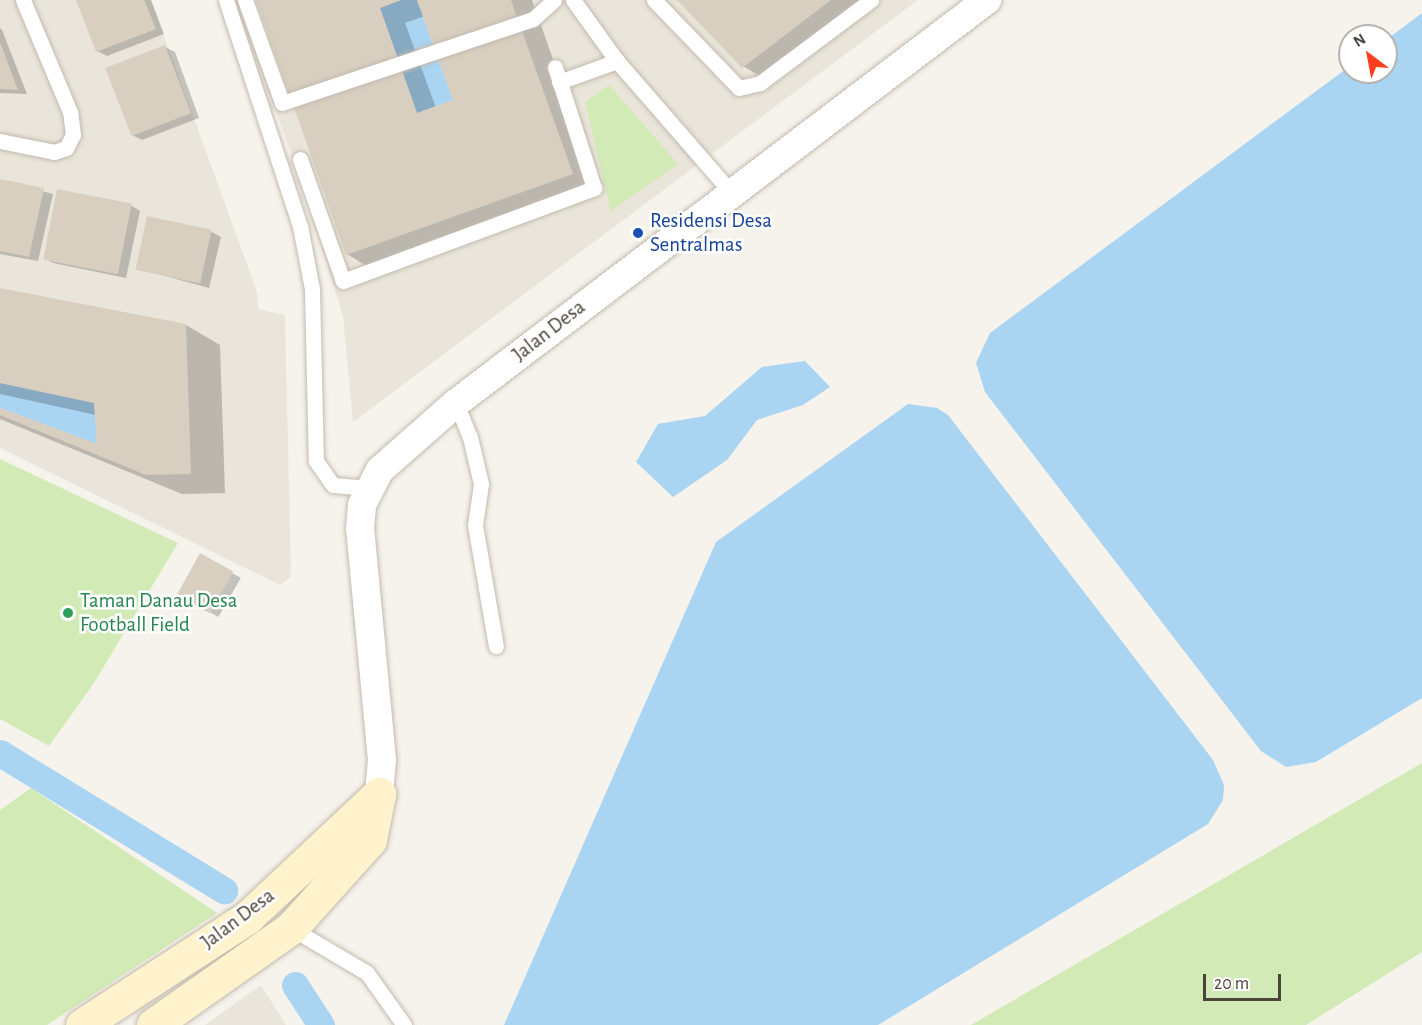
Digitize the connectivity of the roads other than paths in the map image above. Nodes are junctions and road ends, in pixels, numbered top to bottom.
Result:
1 (23, 0) edge
2 (226, 0) edge
3 (245, 0) edge
4 (554, 0) edge
5 (573, 0) edge
6 (654, 0) edge
7 (871, 0) edge
8 (987, 0) edge
9 (617, 61) junction
10 (0, 141) edge
11 (300, 159) dead end
12 (730, 191) junction
13 (456, 403) junction
14 (368, 489) junction
15 (496, 646) dead end
16 (379, 794) junction
17 (291, 928) junction
18 (82, 1025) edge
19 (153, 1025) edge
20 (404, 1025) edge

1 - 10 lane
2 - 14 lane
3 - 4 lane
5 - 9 lane
6 - 7 lane
8 - 12 street, Jalan Desa
9 - 11 lane
9 - 12 lane
12 - 13 street, Jalan Desa
13 - 14 street, Jalan Desa
13 - 15 lane
14 - 16 street, Jalan Desa
16 - 17 main road, Jalan Desa
16 - 18 main road, Jalan Desa
17 - 19 main road, Jalan Desa
17 - 20 lane

